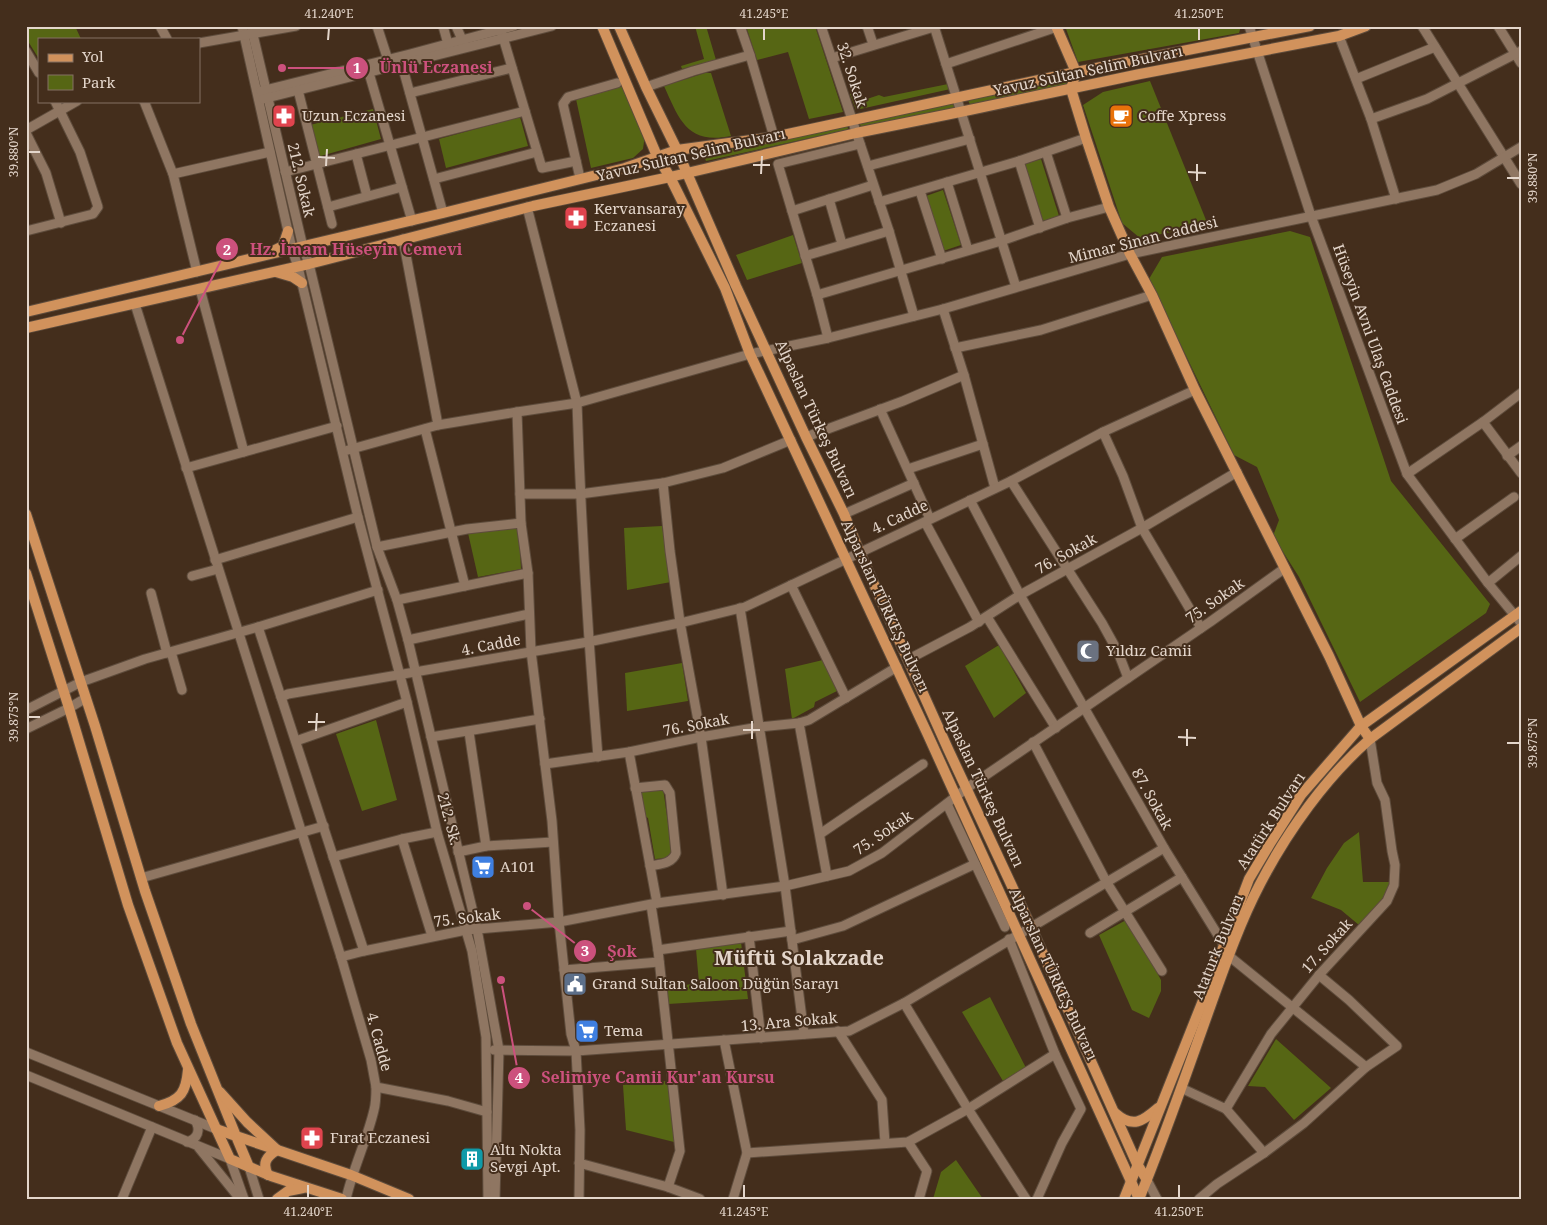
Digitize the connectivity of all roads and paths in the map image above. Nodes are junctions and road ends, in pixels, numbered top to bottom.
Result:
1 (160, 26) edge
2 (242, 26) edge
3 (296, 26) edge
4 (377, 26) edge
5 (443, 26) edge
6 (456, 26) edge
7 (514, 26) edge
8 (552, 26) edge
9 (602, 26) edge
10 (619, 26) edge
11 (740, 26) edge
12 (821, 26) edge
13 (867, 26) edge
14 (934, 26) edge
15 (1250, 26) edge
16 (1310, 26) edge
17 (1366, 26) edge
18 (1422, 26) edge
19 (1498, 26) edge
20 (1056, 27) edge
21 (249, 32) edge
22 (502, 34) junction
23 (1340, 36) junction
24 (1253, 37) junction
25 (166, 38) edge
26 (462, 39) junction
27 (200, 43) edge
28 (448, 44) junction
29 (873, 44) junction
30 (1434, 47) junction
31 (466, 48) junction
32 (26, 51) edge
33 (1258, 53) junction
34 (1518, 53) edge
35 (750, 55) junction
36 (832, 58) junction
37 (388, 60) junction
38 (1521, 63) edge
39 (946, 64) junction
40 (402, 65) junction
41 (512, 68) junction
42 (38, 71) edge
43 (1076, 72) junction
44 (369, 73) junction
45 (1356, 79) junction
46 (617, 83) dead end
47 (1458, 84) junction
48 (646, 87) junction
49 (1071, 89) junction
50 (298, 90) junction
51 (410, 93) junction
52 (267, 94) junction
53 (257, 96) junction
54 (956, 97) junction
55 (56, 102) edge
56 (75, 102) edge
57 (144, 102) edge
58 (60, 111) junction
59 (525, 111) junction
60 (960, 112) junction
61 (852, 119) junction
62 (1371, 119) junction
63 (26, 132) edge
64 (856, 133) junction
65 (422, 136) junction
66 (774, 137) junction
67 (1086, 138) junction
68 (970, 139) junction
69 (860, 144) junction
70 (390, 145) junction
71 (1521, 147) edge
72 (677, 150) junction
73 (270, 152) junction
74 (537, 152) junction
75 (1046, 152) junction
76 (356, 154) junction
77 (657, 156) junction
78 (1503, 157) junction
79 (1019, 161) junction
80 (576, 162) junction
81 (317, 164) junction
82 (868, 166) junction
83 (980, 171) junction
84 (285, 172) junction
85 (687, 172) junction
86 (173, 174) junction
87 (670, 177) junction
88 (580, 178) junction
89 (434, 179) junction
90 (947, 182) junction
91 (873, 184) junction
92 (1521, 184) edge
93 (402, 187) junction
94 (920, 191) junction
95 (367, 196) junction
96 (829, 198) junction
97 (1396, 199) junction
98 (879, 202) junction
99 (328, 206) junction
100 (527, 207) junction
101 (1109, 207) junction
102 (792, 212) junction
103 (443, 213) junction
104 (1311, 216) junction
105 (1067, 218) junction
106 (412, 221) junction
107 (61, 223) junction
108 (332, 224) dead end
109 (1040, 228) junction
110 (889, 230) junction
111 (26, 231) edge
112 (288, 231) junction
113 (403, 239) junction
114 (1001, 241) junction
115 (842, 244) junction
116 (303, 246) junction
117 (292, 249) junction
118 (968, 250) junction
119 (1130, 254) junction
120 (268, 255) junction
121 (805, 256) junction
122 (942, 259) junction
123 (309, 264) junction
124 (298, 267) junction
125 (197, 272) junction
126 (275, 272) junction
127 (901, 272) junction
128 (302, 283) junction
129 (1016, 287) junction
130 (131, 288) junction
131 (200, 289) junction
132 (817, 295) junction
133 (1152, 295) junction
134 (135, 304) junction
135 (943, 309) junction
136 (26, 312) edge
137 (914, 316) junction
138 (26, 328) edge
139 (828, 338) junction
140 (956, 348) junction
141 (767, 352) junction
142 (750, 354) junction
143 (964, 375) junction
144 (1195, 390) junction
145 (1521, 393) edge
146 (577, 403) junction
147 (880, 409) junction
148 (517, 412) junction
149 (1483, 422) junction
150 (438, 425) junction
151 (337, 426) junction
152 (424, 429) junction
153 (1103, 432) junction
154 (806, 437) junction
155 (791, 440) junction
156 (983, 444) junction
157 (1521, 446) edge
158 (354, 448) junction
159 (244, 452) junction
160 (343, 452) junction
161 (1507, 456) junction
162 (186, 468) junction
163 (908, 470) junction
164 (1237, 472) junction
165 (1521, 473) edge
166 (1407, 474) junction
167 (1011, 480) junction
168 (914, 482) junction
169 (664, 484) junction
170 (995, 488) junction
171 (520, 494) junction
172 (580, 494) junction
173 (1514, 497) dead end
174 (970, 500) junction
175 (26, 514) edge
176 (844, 514) junction
177 (358, 517) junction
178 (927, 520) junction
179 (521, 523) junction
180 (1142, 528) junction
181 (451, 532) junction
182 (1455, 539) junction
183 (377, 547) junction
184 (859, 551) junction
185 (1521, 556) edge
186 (846, 557) junction
187 (217, 564) junction
188 (1285, 568) junction
189 (1067, 570) junction
190 (26, 573) edge
191 (528, 573) junction
192 (192, 576) dead end
193 (1488, 584) junction
194 (791, 585) junction
195 (464, 586) junction
196 (378, 590) junction
197 (151, 593) dead end
198 (1020, 595) junction
199 (397, 600) junction
200 (740, 608) junction
201 (529, 614) junction
202 (1519, 617) edge
203 (983, 619) junction
204 (680, 622) junction
205 (258, 627) junction
206 (1201, 628) junction
207 (1521, 628) edge
208 (238, 632) junction
209 (408, 640) junction
210 (588, 642) junction
211 (531, 651) junction
212 (169, 652) junction
213 (909, 659) junction
214 (897, 667) junction
215 (416, 672) junction
216 (400, 675) junction
217 (1128, 678) junction
218 (81, 682) junction
219 (64, 690) junction
220 (182, 690) dead end
221 (281, 697) junction
222 (86, 698) junction
223 (846, 698) junction
224 (407, 702) junction
225 (1085, 707) junction
226 (70, 708) junction
227 (26, 710) edge
228 (540, 718) junction
229 (799, 723) junction
230 (1361, 726) junction
231 (759, 727) junction
232 (1056, 728) junction
233 (26, 729) edge
234 (469, 732) junction
235 (430, 737) junction
236 (701, 737) junction
237 (1370, 740) junction
238 (296, 741) junction
239 (1032, 742) junction
240 (629, 752) junction
241 (598, 756) junction
242 (545, 764) junction
243 (923, 764) dead end
244 (635, 788) junction
245 (967, 788) junction
246 (952, 801) junction
247 (324, 826) junction
248 (437, 832) junction
249 (301, 833) junction
250 (820, 834) junction
251 (402, 839) junction
252 (553, 842) junction
253 (486, 846) junction
254 (1164, 848) junction
255 (458, 852) junction
256 (334, 858) junction
257 (976, 864) junction
258 (650, 866) junction
259 (827, 876) junction
260 (141, 878) junction
261 (1182, 878) junction
262 (1107, 883) junction
263 (786, 886) junction
264 (723, 895) junction
265 (654, 904) junction
266 (1125, 912) junction
267 (559, 922) junction
268 (1005, 927) dead end
269 (1031, 927) junction
270 (477, 929) junction
271 (466, 930) junction
272 (1019, 933) junction
273 (1090, 933) dead end
274 (792, 935) junction
275 (432, 936) junction
276 (749, 936) junction
277 (1009, 939) junction
278 (1224, 945) junction
279 (658, 950) junction
280 (364, 951) junction
281 (1229, 956) junction
282 (341, 957) junction
283 (659, 962) junction
284 (564, 970) junction
285 (1162, 972) dead end
286 (1319, 975) junction
287 (904, 1003) junction
288 (1292, 1006) junction
289 (838, 1032) junction
290 (804, 1034) junction
291 (761, 1038) junction
292 (724, 1040) junction
293 (668, 1044) junction
294 (500, 1050) junction
295 (487, 1051) junction
296 (576, 1051) junction
297 (26, 1052) edge
298 (1055, 1054) junction
299 (1366, 1067) junction
300 (188, 1069) junction
301 (26, 1075) edge
302 (215, 1087) junction
303 (376, 1087) junction
304 (1181, 1088) junction
305 (159, 1106) junction
306 (1161, 1106) junction
307 (968, 1108) junction
308 (1226, 1109) junction
309 (488, 1112) junction
310 (1113, 1112) junction
311 (195, 1120) junction
312 (152, 1127) junction
313 (216, 1129) junction
314 (236, 1136) junction
315 (187, 1142) junction
316 (908, 1142) junction
317 (885, 1143) junction
318 (197, 1146) junction
319 (276, 1150) junction
320 (747, 1153) junction
321 (1264, 1153) junction
322 (230, 1158) junction
323 (579, 1163) junction
324 (1137, 1164) junction
325 (249, 1167) junction
326 (268, 1175) junction
327 (351, 1175) junction
328 (1147, 1180) junction
329 (1131, 1182) junction
330 (306, 1187) junction
331 (668, 1187) junction
332 (122, 1199) edge
333 (242, 1199) edge
334 (259, 1199) edge
335 (277, 1199) edge
336 (342, 1199) edge
337 (346, 1199) edge
338 (409, 1199) edge
339 (488, 1199) edge
340 (495, 1199) edge
341 (579, 1199) edge
342 (700, 1199) edge
343 (734, 1199) edge
344 (919, 1199) edge
345 (1026, 1199) edge
346 (1037, 1199) edge
347 (1124, 1199) edge
348 (1139, 1199) edge
349 (1157, 1199) edge
350 (1200, 1199) edge

1 - 25 street
2 - 21 street
3 - 21 street
4 - 37 street
5 - 28 street
6 - 26 street
7 - 22 street
8 - 22 street
9 - 77 main road, Alparslan TÜRKEŞ Bulvarı
10 - 48 main road, Alpaslan Türkeş Bulvarı
11 - 35 street
12 - 36 street, 32. Sokak
13 - 29 street
14 - 29 street
14 - 39 street
15 - 24 street, Hüseyin Avni Ulaş Caddesi
16 - 24 main road, Yavuz Sultan Selim Bulvarı
17 - 23 main road, Yavuz Sultan Selim Bulvarı
18 - 30 street
19 - 34 street
20 - 39 street
20 - 43 main road
21 - 27 street
21 - 52 street, 212. Sokak
21 - 53 street, 212. Sk.
22 - 26 street
22 - 31 street
22 - 41 street
23 - 33 main road, Yavuz Sultan Selim Bulvarı
23 - 45 street
24 - 33 street, Hüseyin Avni Ulaş Caddesi
24 - 43 main road, Yavuz Sultan Selim Bulvarı
26 - 28 street
26 - 31 street
28 - 37 street
29 - 36 street
30 - 45 street
30 - 47 street
31 - 40 street
32 - 42 street
33 - 49 main road, Yavuz Sultan Selim Bulvarı
33 - 104 street, Hüseyin Avni Ulaş Caddesi
34 - 38 street
34 - 47 street
35 - 48 street
35 - 66 street
36 - 61 street, 32. Sokak
37 - 52 street
39 - 54 street
40 - 44 street
40 - 51 street
41 - 51 street
41 - 59 street
43 - 49 main road
43 - 54 main road, Yavuz Sultan Selim Bulvarı
44 - 50 street
44 - 70 street
45 - 62 street
46 - 80 street
47 - 62 street
47 - 78 street
48 - 72 main road, Alpaslan Türkeş Bulvarı
49 - 60 main road, Yavuz Sultan Selim Bulvarı
49 - 67 main road
50 - 52 street
50 - 81 street
51 - 65 street
52 - 53 street
52 - 84 street, 212. Sokak
53 - 73 street, 212. Sk.
54 - 60 street
54 - 61 main road, Yavuz Sultan Selim Bulvarı
55 - 58 street
56 - 58 street
57 - 86 street
58 - 63 street
58 - 107 street
59 - 65 street
59 - 74 street
60 - 64 main road, Yavuz Sultan Selim Bulvarı
60 - 68 street
61 - 64 street, 32. Sokak
61 - 66 main road, Yavuz Sultan Selim Bulvarı
62 - 97 street
63 - 107 street
64 - 69 street, 32. Sokak
64 - 85 main road, Yavuz Sultan Selim Bulvarı
65 - 70 street
65 - 89 street
66 - 72 main road, Yavuz Sultan Selim Bulvarı
67 - 75 street
67 - 101 main road
68 - 82 street
68 - 83 street
69 - 82 street, 32. Sokak
69 - 102 street
70 - 76 street
70 - 93 street
71 - 78 street, Mimar Sinan Caddesi
72 - 77 main road, Yavuz Sultan Selim Bulvarı
72 - 85 main road, Alpaslan Türkeş Bulvarı
73 - 86 street
73 - 112 street, 212. Sk.
74 - 80 street
74 - 89 street
75 - 79 street
75 - 105 street
76 - 81 street
76 - 95 street
77 - 87 main road, Alparslan TÜRKEŞ Bulvarı
77 - 88 main road, Yavuz Sultan Selim Bulvarı
78 - 92 street
78 - 97 street, Mimar Sinan Caddesi
79 - 83 street
79 - 109 street
80 - 88 street
81 - 84 street
81 - 99 street
82 - 91 street, 32. Sokak
83 - 90 street
83 - 114 street
84 - 116 street, 212. Sokak
85 - 87 main road, Yavuz Sultan Selim Bulvarı
85 - 141 main road, Alpaslan Türkeş Bulvarı
86 - 125 street
87 - 100 main road, Yavuz Sultan Selim Bulvarı
87 - 142 main road, Alparslan TÜRKEŞ Bulvarı
88 - 103 main road, Yavuz Sultan Selim Bulvarı
89 - 103 street
90 - 94 street
90 - 118 street
91 - 96 street
91 - 98 street, 32. Sokak
93 - 95 street
93 - 106 street
94 - 98 street
94 - 122 street
95 - 99 street
96 - 102 street
96 - 115 street
97 - 104 street, Mimar Sinan Caddesi
98 - 110 street, 32. Sokak
99 - 108 street
100 - 113 main road, Yavuz Sultan Selim Bulvarı
100 - 146 street
101 - 105 street
101 - 119 main road
102 - 121 street
103 - 106 main road, Yavuz Sultan Selim Bulvarı
104 - 119 street, Mimar Sinan Caddesi
104 - 166 street, Hüseyin Avni Ulaş Caddesi
105 - 109 street
106 - 116 main road, Yavuz Sultan Selim Bulvarı
107 - 111 street
109 - 114 street
110 - 115 street
110 - 127 street, 32. Sokak
112 - 117 street, 212. Sk.
112 - 120 main road
113 - 123 main road, Yavuz Sultan Selim Bulvarı
113 - 150 street
114 - 118 street
114 - 129 street
115 - 121 street
116 - 117 main road, Yavuz Sultan Selim Bulvarı
116 - 123 street, 212. Sokak
117 - 120 main road, Yavuz Sultan Selim Bulvarı
117 - 124 street, 212. Sk.
118 - 122 street
119 - 129 street, Mimar Sinan Caddesi
119 - 133 main road
120 - 125 main road, Yavuz Sultan Selim Bulvarı
121 - 132 street
122 - 127 street
123 - 124 main road, Yavuz Sultan Selim Bulvarı
123 - 158 street, 212. Sokak
124 - 126 main road, Yavuz Sultan Selim Bulvarı
124 - 128 street, 212. Sk.
125 - 130 main road, Yavuz Sultan Selim Bulvarı
126 - 128 main road
126 - 131 main road, Yavuz Sultan Selim Bulvarı
127 - 132 street
127 - 137 street, 32. Sokak
128 - 151 street, 212. Sk.
129 - 135 street, Mimar Sinan Caddesi
130 - 134 main road
130 - 136 main road, Yavuz Sultan Selim Bulvarı
131 - 134 main road, Yavuz Sultan Selim Bulvarı
131 - 159 street
132 - 139 street
133 - 140 street
133 - 144 main road
134 - 138 main road, Yavuz Sultan Selim Bulvarı
134 - 162 street, 4. Cadde
135 - 137 street, Mimar Sinan Caddesi
135 - 140 street
137 - 139 street, Mimar Sinan Caddesi
139 - 141 street, Mimar Sinan Caddesi
140 - 143 street
141 - 142 street, Mimar Sinan Caddesi
141 - 154 main road, Alpaslan Türkeş Bulvarı
142 - 146 street, Mimar Sinan Caddesi
142 - 155 main road, Alparslan TÜRKEŞ Bulvarı
143 - 147 street
143 - 156 street
144 - 153 street, 4. Cadde
144 - 164 main road
145 - 149 street
146 - 148 street, Mimar Sinan Caddesi
146 - 172 street
147 - 154 street
147 - 163 street
148 - 150 street, Mimar Sinan Caddesi
148 - 171 street
149 - 161 street
149 - 166 street
150 - 152 street, Mimar Sinan Caddesi
151 - 159 street
151 - 160 street, 212. Sk.
152 - 158 street, Mimar Sinan Caddesi
152 - 181 street
153 - 167 street, 4. Cadde
153 - 180 street
154 - 176 main road, Alpaslan Türkeş Bulvarı
155 - 169 street
155 - 186 main road, Alparslan TÜRKEŞ Bulvarı
156 - 163 street
156 - 170 street
157 - 161 street
158 - 160 street, Mimar Sinan Caddesi
158 - 183 street, 212. Sokak
159 - 162 street
160 - 177 street, 212. Sk.
161 - 165 street
162 - 187 street, 4. Cadde
163 - 168 street
164 - 180 street, 76. Sokak
164 - 188 main road
166 - 182 street, Hüseyin Avni Ulaş Caddesi
167 - 170 street, 4. Cadde
167 - 189 street
168 - 176 street
168 - 178 street
169 - 172 street
169 - 204 street
170 - 174 street, 4. Cadde
171 - 172 street
171 - 179 street
172 - 210 street
173 - 182 street
174 - 178 street, 4. Cadde
174 - 198 street, 87. Sokak
175 - 218 main road
176 - 184 main road, Alpaslan Türkeş Bulvarı
177 - 187 street
177 - 196 street, 212. Sk.
178 - 184 street, 4. Cadde
178 - 203 street
179 - 181 street
179 - 191 street
180 - 189 street, 76. Sokak
180 - 206 street
181 - 183 street
181 - 195 street
182 - 193 street, Hüseyin Avni Ulaş Caddesi
183 - 199 street, 212. Sokak
184 - 186 street, 4. Cadde
184 - 213 main road, Alpaslan Türkeş Bulvarı
185 - 193 street
186 - 194 street, 4. Cadde
186 - 214 main road, Alparslan TÜRKEŞ Bulvarı
187 - 192 street
187 - 208 street, 4. Cadde
188 - 206 street, 75. Sokak
188 - 230 main road
189 - 198 street, 76. Sokak
189 - 217 street
190 - 219 main road
191 - 195 street
191 - 201 street
193 - 202 street, Hüseyin Avni Ulaş Caddesi
194 - 200 street, 4. Cadde
194 - 223 street
195 - 199 street
196 - 205 street
196 - 216 street, 212. Sk.
197 - 212 street
198 - 203 street, 76. Sokak
198 - 225 street, 87. Sokak
199 - 209 street, 212. Sokak
200 - 204 street, 4. Cadde
200 - 231 street
201 - 209 street
201 - 211 street
202 - 230 main road, Atatürk Bulvarı
203 - 213 street, 76. Sokak
203 - 232 street
204 - 210 street, 4. Cadde
204 - 236 street
205 - 208 street
205 - 221 street
206 - 217 street, 75. Sokak
207 - 237 main road, Ataturk Bulvarı
208 - 212 street
208 - 249 street, 4. Cadde
209 - 215 street, 212. Sokak
210 - 211 street, 4. Cadde
210 - 241 street
211 - 215 street, 4. Cadde
211 - 228 street
212 - 218 street
212 - 220 street
213 - 245 main road, Alpaslan Türkeş Bulvarı
214 - 223 street, 76. Sokak
214 - 246 main road, Alparslan TÜRKEŞ Bulvarı
215 - 216 street, 4. Cadde
215 - 235 street, 212. Sokak
216 - 221 street, 4. Cadde
216 - 224 street, 212. Sk.
217 - 225 street, 75. Sokak
218 - 219 street
218 - 222 main road
219 - 226 main road
219 - 227 street
221 - 238 street
222 - 226 street
222 - 260 main road
223 - 229 street, 76. Sokak
224 - 238 street
224 - 248 street, 212. Sk.
225 - 232 street, 75. Sokak
225 - 254 street, 87. Sokak
226 - 233 street
226 - 300 main road
228 - 234 street
228 - 242 street
229 - 231 street, 76. Sokak
229 - 250 street
230 - 237 main road
230 - 278 main road, Atatürk Bulvarı
231 - 236 street, 76. Sokak
231 - 263 street
232 - 239 street, 75. Sokak
234 - 235 street
234 - 253 street
235 - 255 street, 212. Sokak
236 - 240 street, 76. Sokak
236 - 264 street
237 - 281 main road, Ataturk Bulvarı
237 - 286 street, 17. Sokak
238 - 247 street
239 - 245 street, 75. Sokak
239 - 262 street
240 - 241 street, 76. Sokak
240 - 244 street
241 - 242 street, 76. Sokak
242 - 252 street
243 - 250 street
244 - 258 street
244 - 258 street
245 - 246 street, 75. Sokak
245 - 269 main road, Alpaslan Türkeş Bulvarı
246 - 257 street
246 - 259 street, 75. Sokak
246 - 272 main road, Alparslan TÜRKEŞ Bulvarı
247 - 249 street
247 - 256 street
248 - 251 street
248 - 271 street, 212. Sk.
249 - 260 street
249 - 282 street, 4. Cadde
250 - 259 street
251 - 256 street
251 - 275 street
252 - 253 street
252 - 267 street
253 - 255 street
254 - 261 street, 87. Sokak
254 - 262 street, 13. Ara Sokak
255 - 270 street, 212. Sokak
256 - 280 street
257 - 268 street
257 - 274 street
258 - 265 street
259 - 263 street, 75. Sokak
260 - 302 main road
261 - 266 street
261 - 278 street, 87. Sokak
262 - 266 street
262 - 269 street, 13. Ara Sokak
263 - 264 street, 75. Sokak
263 - 274 street
264 - 265 street, 75. Sokak
265 - 267 street, 75. Sokak
265 - 279 street
266 - 273 street
266 - 285 street
267 - 270 street, 75. Sokak
267 - 284 street
269 - 272 street, 13. Ara Sokak
269 - 310 main road, Alpaslan Türkeş Bulvarı
270 - 271 street, 75. Sokak
270 - 294 street, 212. Sokak
271 - 275 street, 75. Sokak
271 - 295 street, 212. Sk.
272 - 277 street, 13. Ara Sokak
272 - 329 main road, Alparslan TÜRKEŞ Bulvarı
274 - 276 street
274 - 290 street
275 - 280 street, 75. Sokak
276 - 279 street
276 - 291 street
277 - 287 street, 13. Ara Sokak
277 - 298 street
278 - 281 street, 87. Sokak
278 - 306 main road, Atatürk Bulvarı
279 - 283 street
280 - 282 street
281 - 288 street, 87. Sokak
281 - 304 main road, Ataturk Bulvarı
282 - 303 street, 4. Cadde
283 - 284 street
283 - 293 street
284 - 296 street
286 - 288 street, 17. Sokak
286 - 299 street
287 - 289 street, 13. Ara Sokak
287 - 307 street
288 - 299 street, 87. Sokak
288 - 308 street, 17. Sokak
289 - 290 street, 13. Ara Sokak
289 - 317 street
290 - 291 street, 13. Ara Sokak
291 - 292 street, 13. Ara Sokak
292 - 293 street, 13. Ara Sokak
292 - 320 street
293 - 296 street, 13. Ara Sokak
293 - 331 street
294 - 295 street, 13. Ara Sokak
294 - 296 street, 13. Ara Sokak
294 - 340 street, 212. Sokak
295 - 309 street, 212. Sk.
296 - 323 street
297 - 305 street
298 - 307 street
298 - 346 street
299 - 321 street
300 - 305 main road
300 - 313 main road
301 - 312 street
302 - 314 main road
302 - 319 main road
303 - 309 street, 4. Cadde
303 - 327 street
304 - 308 street
304 - 328 main road, Ataturk Bulvarı
305 - 311 street
306 - 310 main road
306 - 324 main road, Atatürk Bulvarı
307 - 316 street
307 - 345 street
308 - 321 street
309 - 339 street, 212. Sk.
310 - 324 main road, Alpaslan Türkeş Bulvarı
311 - 313 street
311 - 315 street
312 - 315 street
312 - 332 street
313 - 314 main road
313 - 322 main road
314 - 319 main road
314 - 325 main road
315 - 318 street
316 - 317 street
316 - 344 street
317 - 320 street
318 - 322 street
318 - 333 street
319 - 326 main road
319 - 327 main road
320 - 343 street
321 - 350 street
322 - 325 main road
322 - 333 street
323 - 331 street
323 - 341 street
324 - 328 main road, Alpaslan Türkeş Bulvarı
324 - 329 main road, Atatürk Bulvarı
325 - 326 main road
325 - 334 street
326 - 330 main road
327 - 337 street
327 - 338 main road
328 - 348 main road, Ataturk Bulvarı
328 - 349 street
329 - 347 main road, Atatürk Bulvarı
329 - 348 main road, Alparslan TÜRKEŞ Bulvarı
330 - 335 main road
330 - 336 main road
331 - 342 street

